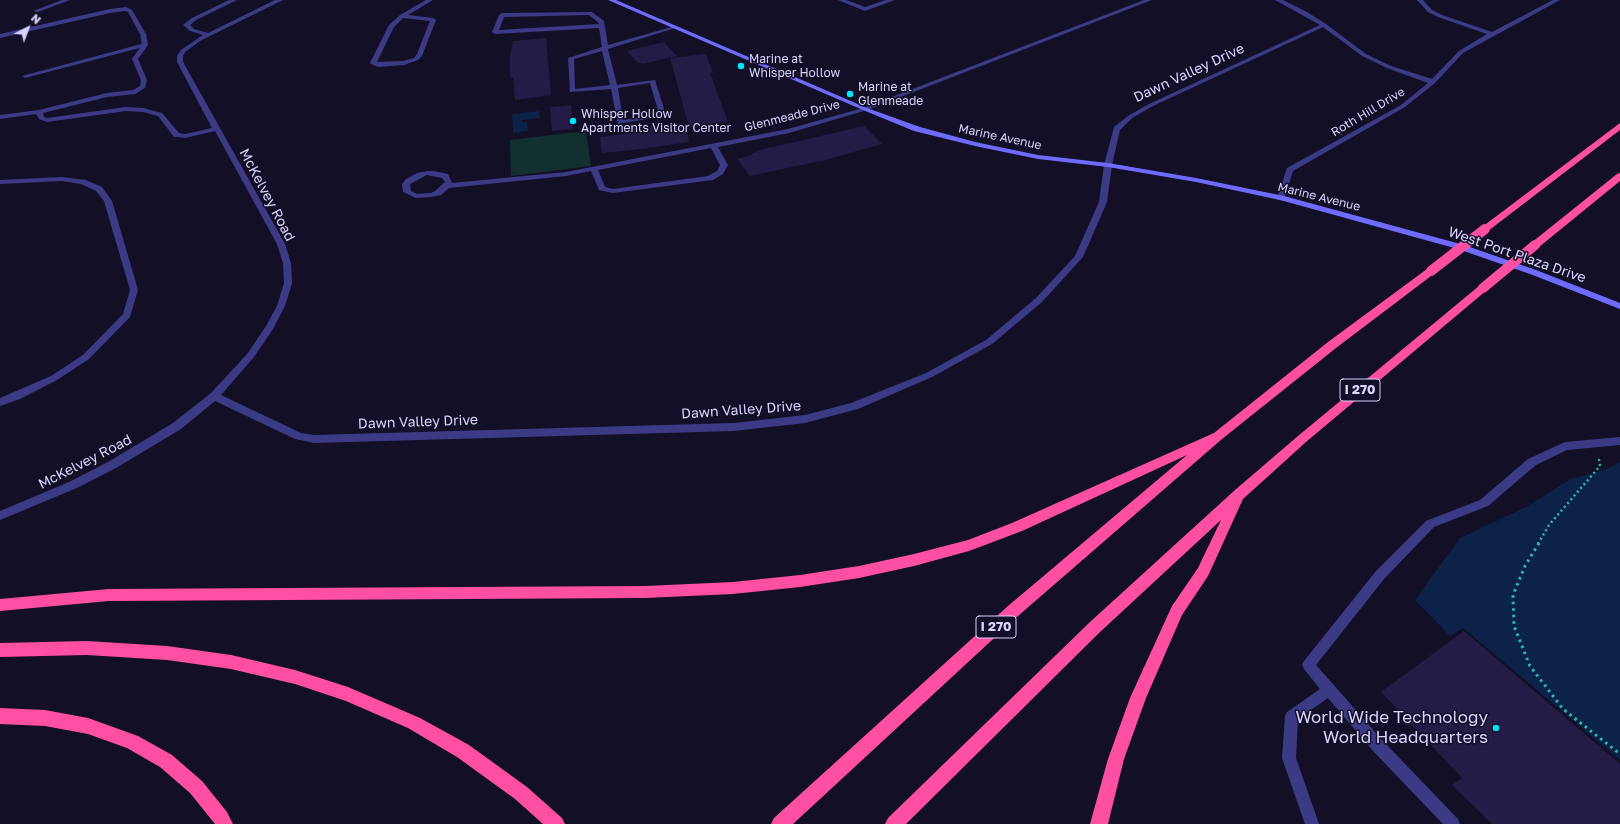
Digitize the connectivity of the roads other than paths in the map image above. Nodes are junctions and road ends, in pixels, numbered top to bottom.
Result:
1 (67, 0) edge
2 (234, 0) edge
3 (280, 0) edge
4 (430, 0) edge
5 (612, 0) edge
6 (841, 0) edge
7 (892, 0) edge
8 (1149, 0) edge
9 (1278, 0) edge
10 (1420, 0) edge
11 (1557, 0) edge
12 (36, 11) dead end
13 (402, 16) junction
14 (1324, 25) junction
15 (602, 26) junction
16 (673, 27) junction
17 (209, 34) junction
18 (1492, 34) junction
19 (0, 36) edge
20 (145, 45) junction
21 (605, 48) junction
22 (25, 76) dead end
23 (1433, 82) junction
24 (614, 87) junction
25 (865, 109) junction
26 (39, 112) junction
27 (0, 117) edge
28 (1620, 126) edge
29 (216, 129) junction
30 (714, 147) junction
31 (1108, 165) junction
32 (594, 169) junction
33 (1620, 176) edge
34 (0, 182) edge
35 (447, 186) junction
36 (1281, 198) junction
37 (1404, 231) joint
38 (1620, 306) edge
39 (214, 396) junction
40 (0, 402) edge
41 (1218, 436) junction
42 (1620, 441) edge
43 (1240, 494) junction
44 (0, 516) edge
45 (0, 605) edge
46 (0, 650) edge
47 (1329, 690) junction
48 (0, 716) edge
49 (224, 824) edge
50 (556, 824) edge
51 (780, 824) edge
52 (894, 824) edge
53 (1099, 824) edge
54 (1312, 824) edge
55 (1453, 824) edge

1 - 12 street
2 - 17 street
3 - 17 street, McKelvey Road
4 - 13 street
5 - 16 main road, Marine Avenue
6 - 7 street
8 - 25 street, Glenmeade Drive
9 - 14 street
10 - 18 street
11 - 18 street, Roth Hill Drive
13 - 13 street
14 - 23 street
14 - 31 street, Dawn Valley Drive
15 - 15 street
15 - 21 street
16 - 21 street
16 - 25 main road, Marine Avenue
17 - 29 street, McKelvey Road
18 - 23 street, Roth Hill Drive
19 - 20 street
20 - 22 street
20 - 26 street
21 - 24 street
21 - 24 street
23 - 36 street, Roth Hill Drive
24 - 24 street
25 - 30 street, Glenmeade Drive
25 - 31 main road, Marine Avenue
26 - 27 street
26 - 29 street
28 - 41 highway, I 270, bridge
29 - 39 street, McKelvey Road
30 - 32 street, Glenmeade Drive
30 - 32 street
31 - 36 main road, Marine Avenue
31 - 39 street, Dawn Valley Drive
32 - 35 street, Glenmeade Drive
33 - 43 highway, I 270, bridge
34 - 40 street
35 - 35 street, Glenmeade Drive
36 - 37 main road, Marine Avenue
37 - 38 main road, West Port Plaza Drive
39 - 44 street, McKelvey Road
41 - 45 highway
41 - 51 highway, I 270
42 - 47 street
43 - 52 highway, I 270
43 - 53 highway
46 - 50 highway
47 - 54 street
47 - 55 street
48 - 49 highway

